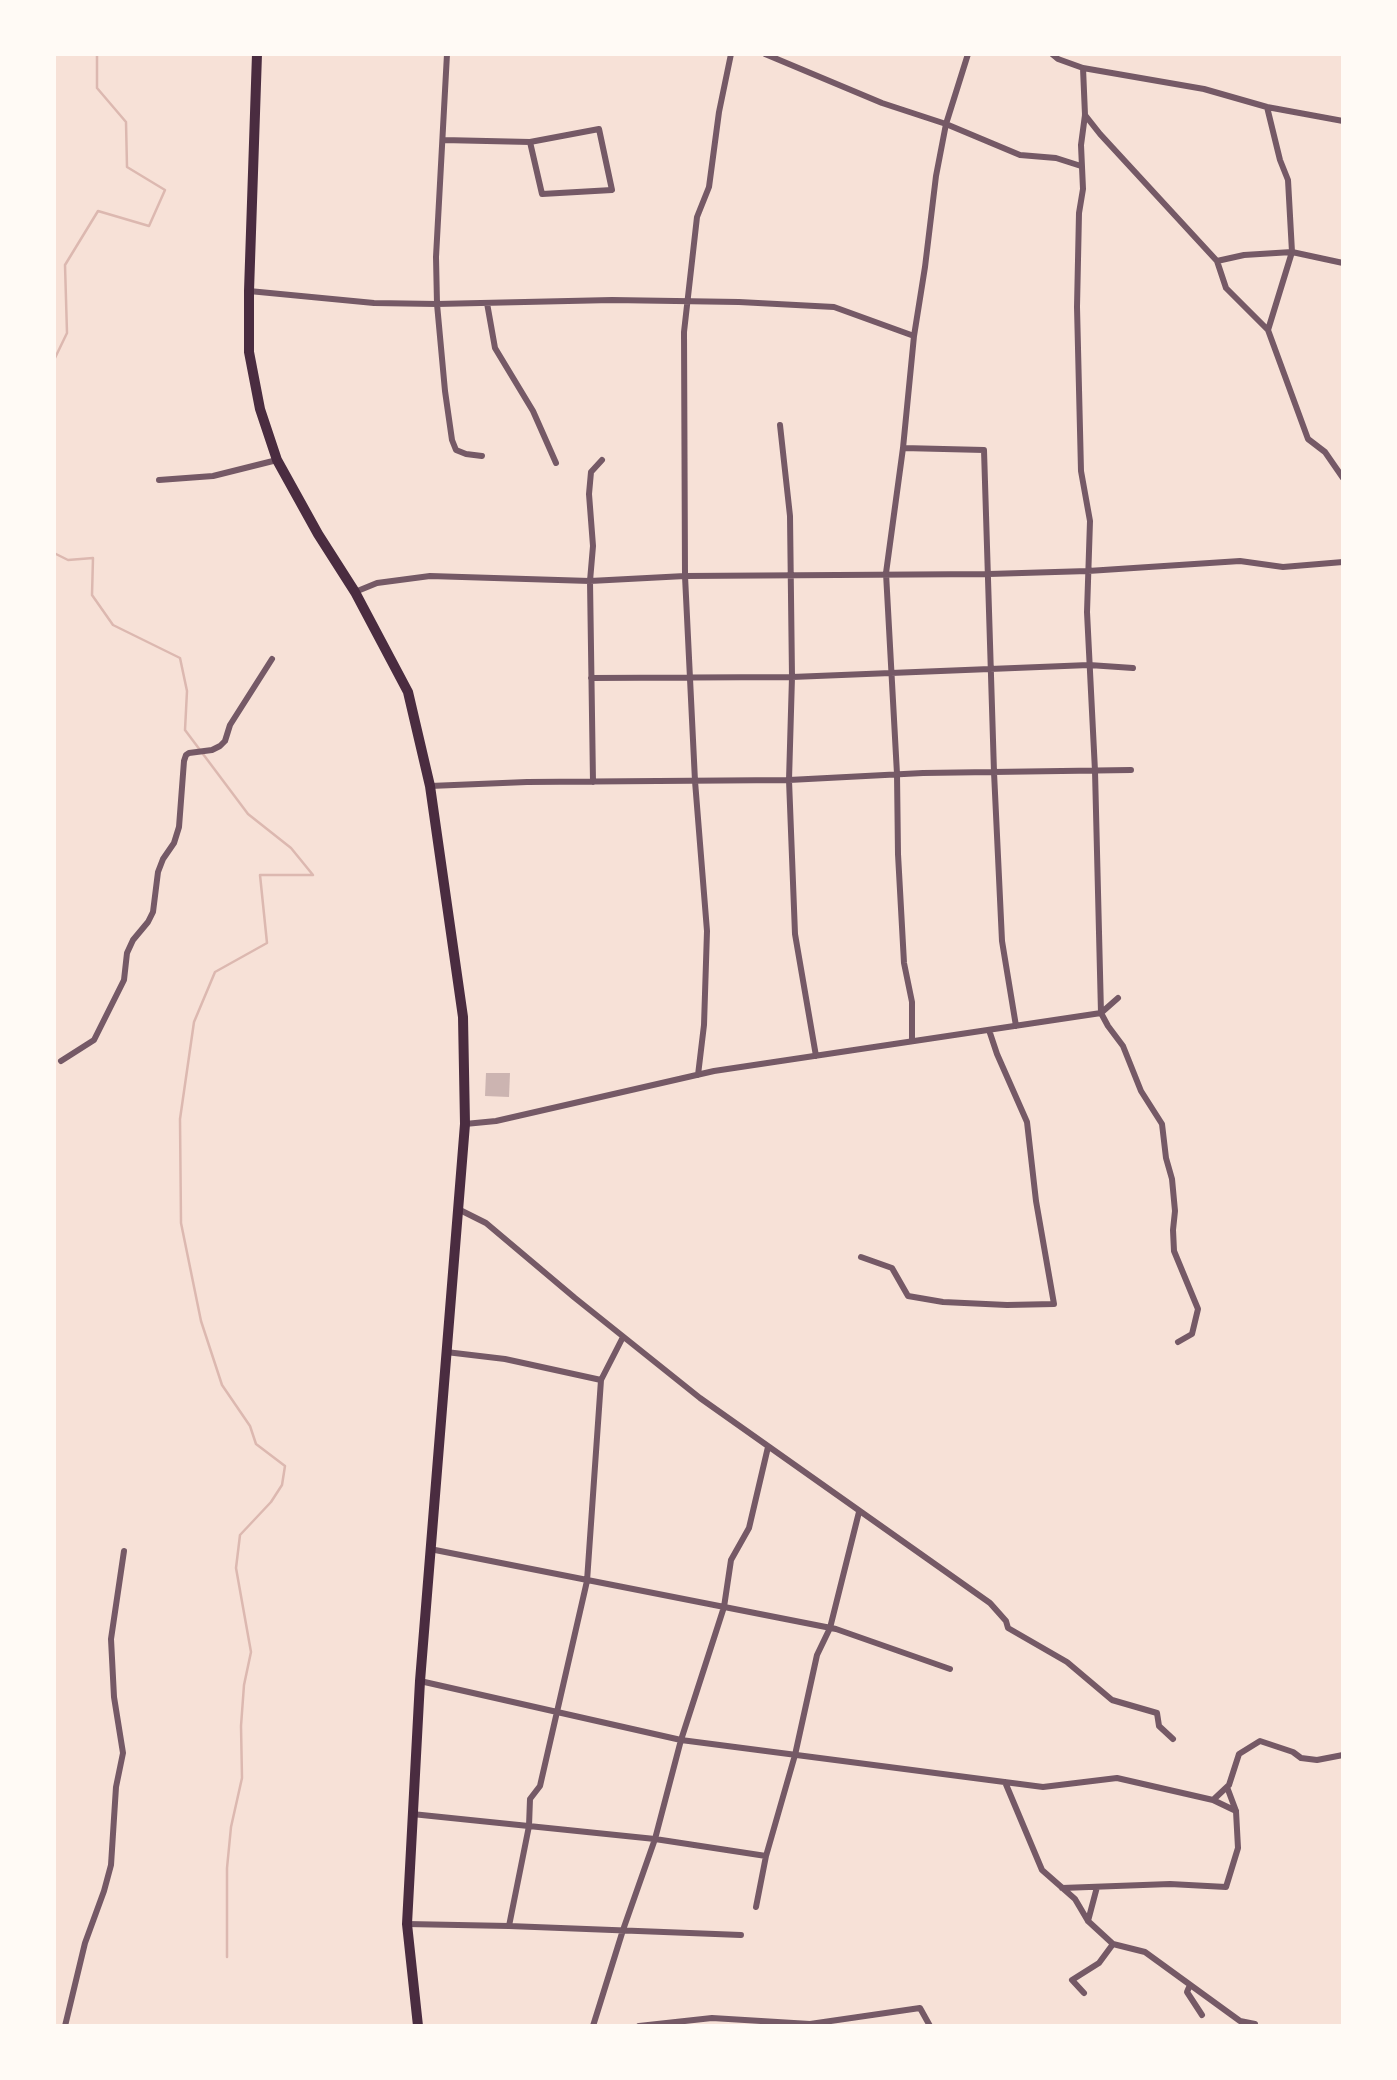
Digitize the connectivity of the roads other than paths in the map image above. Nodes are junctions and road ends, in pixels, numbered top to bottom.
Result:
1 (257, 54) edge
2 (447, 54) edge
3 (731, 54) edge
4 (765, 54) edge
5 (968, 54) edge
6 (1052, 54) edge
7 (1083, 68) junction
8 (1267, 107) junction
9 (1085, 115) junction
10 (1343, 121) edge
11 (946, 124) junction
12 (443, 140) junction
13 (530, 142) junction
14 (1081, 166) junction
15 (1292, 252) junction
16 (1217, 261) junction
17 (1343, 263) edge
18 (249, 292) junction
19 (687, 302) junction
20 (487, 303) junction
21 (437, 304) junction
22 (1268, 330) junction
23 (914, 335) junction
24 (780, 425) dead end
25 (903, 447) junction
26 (482, 456) dead end
27 (277, 460) junction
28 (602, 460) dead end
29 (556, 463) dead end
30 (1343, 478) edge
31 (159, 480) dead end
32 (1343, 562) edge
33 (1088, 571) junction
34 (886, 573) junction
35 (989, 574) junction
36 (685, 576) junction
37 (790, 576) junction
38 (590, 581) junction
39 (355, 592) junction
40 (272, 659) dead end
41 (1089, 666) junction
42 (1133, 668) dead end
43 (992, 669) junction
44 (891, 674) junction
45 (690, 677) junction
46 (792, 677) junction
47 (592, 678) junction
48 (1130, 770) dead end
49 (1095, 771) junction
50 (994, 772) junction
51 (897, 775) junction
52 (789, 780) junction
53 (695, 781) junction
54 (593, 782) junction
55 (430, 786) junction
56 (1118, 998) dead end
57 (1101, 1013) junction
58 (1016, 1026) junction
59 (989, 1030) junction
60 (912, 1041) junction
61 (816, 1056) junction
62 (61, 1061) dead end
63 (698, 1075) junction
64 (465, 1124) junction
65 (458, 1209) junction
66 (861, 1257) dead end
67 (624, 1337) junction
68 (1178, 1342) dead end
69 (446, 1352) junction
70 (601, 1380) junction
71 (768, 1447) junction
72 (859, 1512) junction
73 (430, 1549) junction
74 (124, 1551) dead end
75 (587, 1581) junction
76 (724, 1607) junction
77 (830, 1628) junction
78 (950, 1669) dead end
79 (419, 1681) junction
80 (557, 1712) junction
81 (1173, 1738) dead end
82 (681, 1740) junction
83 (795, 1755) junction
84 (1343, 1755) edge
85 (1005, 1782) junction
86 (1227, 1787) junction
87 (1213, 1800) junction
88 (1236, 1811) junction
89 (412, 1814) junction
90 (529, 1826) junction
91 (655, 1839) junction
92 (766, 1856) junction
93 (1097, 1886) junction
94 (1062, 1888) junction
95 (756, 1907) dead end
96 (1088, 1921) junction
97 (407, 1924) junction
98 (509, 1926) junction
99 (623, 1930) junction
100 (741, 1935) dead end
101 (1113, 1944) junction
102 (1190, 1985) junction
103 (1084, 1993) dead end
104 (1202, 2015) dead end
105 (1255, 2024) dead end
106 (65, 2026) edge
107 (418, 2026) edge
108 (593, 2026) edge
109 (639, 2026) edge
110 (930, 2026) edge

1 - 18 highway
2 - 12 street
3 - 19 street
4 - 11 street
5 - 11 street
6 - 7 street
7 - 8 street
7 - 9 street
8 - 10 street
8 - 15 street
9 - 14 street
9 - 16 street
11 - 14 street
11 - 23 street
12 - 13 street
12 - 21 street
13 - 13 street
14 - 33 street
15 - 16 street
15 - 17 street
15 - 22 street
16 - 22 street
18 - 21 street
18 - 27 highway
19 - 20 street
19 - 23 street
19 - 36 street
20 - 21 street
20 - 29 street
21 - 26 street
22 - 30 street
23 - 25 street
24 - 37 street
25 - 34 street
25 - 35 street
27 - 31 street
27 - 39 highway
28 - 38 street
32 - 33 street
33 - 35 street
33 - 41 street
34 - 35 street
34 - 37 street
34 - 44 street
35 - 43 street
36 - 37 street
36 - 38 street
36 - 45 street
37 - 46 street
38 - 39 street
38 - 47 street
39 - 55 highway
40 - 62 street
41 - 42 street
41 - 43 street
41 - 49 street
43 - 44 street
43 - 50 street
44 - 46 street
44 - 51 street
45 - 46 street
45 - 47 street
45 - 53 street
46 - 52 street
47 - 54 street
48 - 49 street
49 - 50 street
49 - 57 street
50 - 51 street
50 - 58 street
51 - 52 street
51 - 60 street
52 - 53 street
52 - 61 street
53 - 54 street
53 - 63 street
54 - 55 street
55 - 64 highway
56 - 57 street
57 - 58 street
57 - 68 street
58 - 59 street
59 - 60 street
59 - 66 street
60 - 61 street
61 - 63 street
63 - 64 street
64 - 65 highway
65 - 67 street
65 - 69 highway
67 - 70 street
67 - 71 street
69 - 70 street
69 - 73 highway
70 - 75 street
71 - 72 street
71 - 76 street
72 - 77 street
72 - 81 street
73 - 75 street
73 - 79 highway
74 - 106 street
75 - 76 street
75 - 80 street
76 - 77 street
76 - 82 street
77 - 78 street
77 - 83 street
79 - 80 street
79 - 89 highway
80 - 82 street
80 - 90 street
82 - 83 street
82 - 91 street
83 - 85 street
83 - 92 street
84 - 86 street
85 - 87 street
85 - 94 street
86 - 87 street
86 - 88 street
87 - 88 street
88 - 93 street
89 - 90 street
89 - 97 highway
90 - 91 street
90 - 98 street
91 - 92 street
91 - 99 street
92 - 95 street
93 - 94 street
93 - 96 street
94 - 96 street
96 - 101 street
97 - 98 street
97 - 107 highway
98 - 99 street
99 - 100 street
99 - 108 street
101 - 102 street
101 - 103 street
102 - 104 street
102 - 105 street
109 - 110 street

